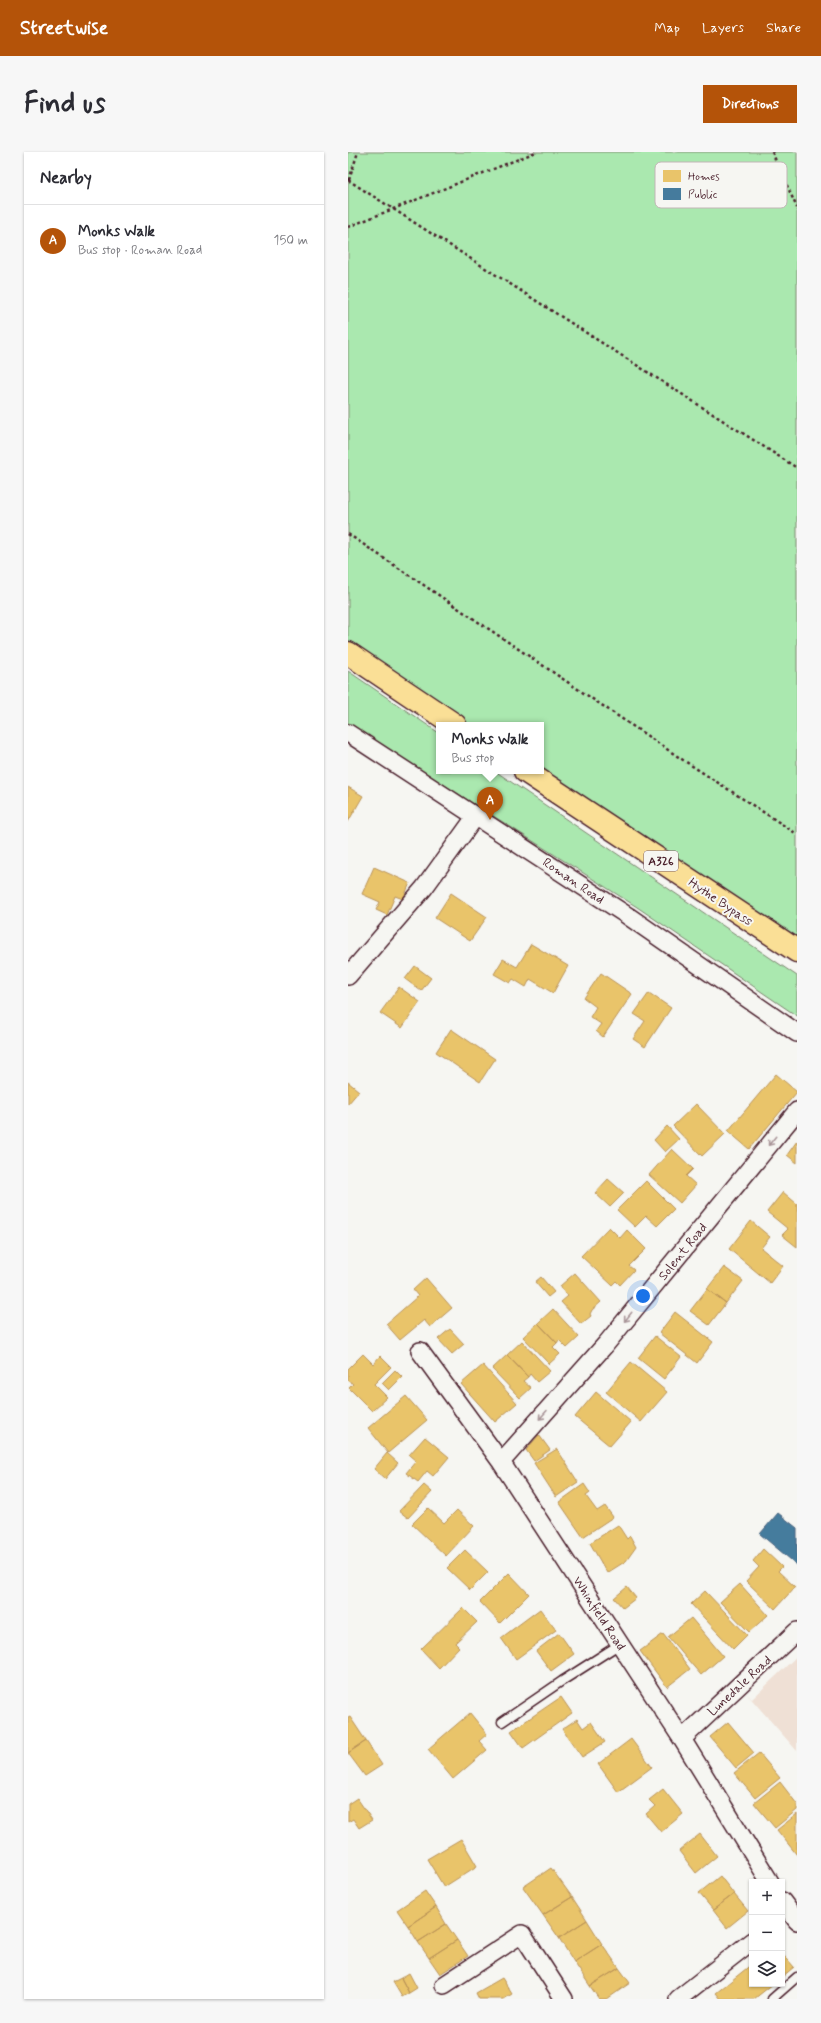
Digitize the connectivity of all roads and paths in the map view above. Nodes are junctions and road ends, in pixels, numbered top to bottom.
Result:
1 (358, 152) edge
2 (536, 152) edge
3 (772, 152) edge
4 (776, 162) edge
5 (348, 180) edge
6 (787, 186) edge
7 (797, 208) edge
8 (392, 209) junction
9 (348, 227) edge
10 (797, 468) edge
11 (348, 534) edge
12 (348, 653) edge
13 (451, 722) edge
14 (348, 733) edge
15 (530, 774) edge
16 (476, 816) junction
17 (797, 834) edge
18 (797, 951) edge
19 (348, 976) edge
20 (797, 1033) edge
21 (797, 1111) edge
22 (420, 1351) dead end
23 (502, 1462) junction
24 (797, 1631) edge
25 (620, 1644) junction
26 (502, 1722) dead end
27 (682, 1739) junction
28 (768, 1879) edge
29 (749, 1943) edge
30 (797, 1977) edge
31 (444, 1985) dead end
32 (564, 1999) edge
33 (678, 1999) edge
34 (772, 1999) edge

1 - 5 path
2 - 8 path
3 - 4 path
5 - 8 path
6 - 7 path
8 - 9 path
8 - 10 path
11 - 17 path
12 - 13 main road
14 - 16 street, Roman Road
15 - 18 main road, Hythe Bypass / A326
16 - 19 street
16 - 20 street, Roman Road
21 -> 23 street, Solent Road
22 - 23 street, Whinfield Road
23 - 25 street, Whinfield Road
24 - 27 street, Lunedale Road
25 - 26 lane
25 - 27 street, Whinfield Road
27 - 28 street, Whinfield Road
29 - 33 street
30 - 34 lane
31 - 32 street

